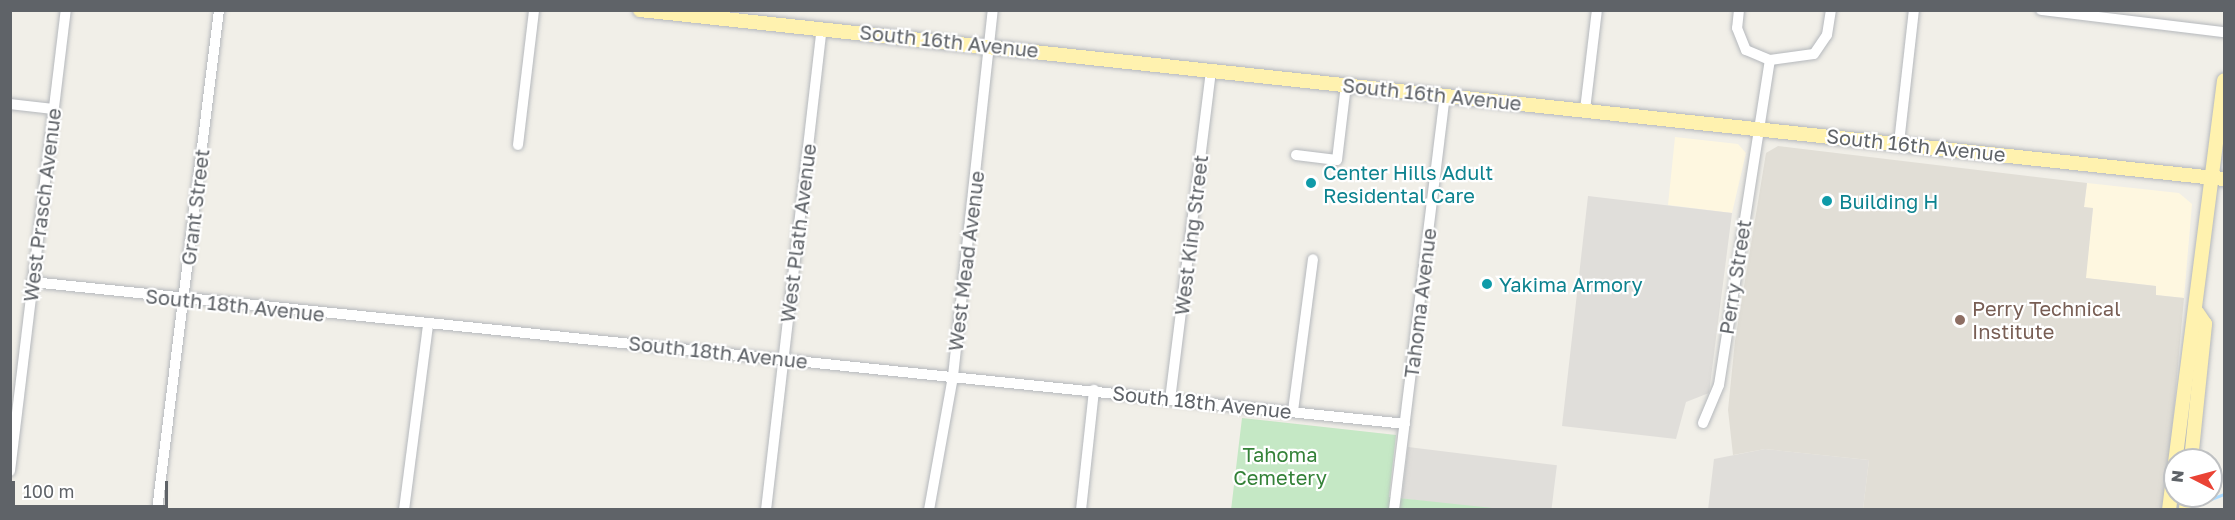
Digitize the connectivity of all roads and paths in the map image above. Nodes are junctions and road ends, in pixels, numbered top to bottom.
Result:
1 (66, 10) edge
2 (219, 10) edge
3 (534, 10) edge
4 (640, 10) edge
5 (993, 10) edge
6 (1597, 10) edge
7 (1739, 10) edge
8 (1831, 10) edge
9 (1914, 10) edge
10 (2041, 10) edge
11 (682, 12) edge
12 (822, 29) junction
13 (2224, 32) edge
14 (990, 45) junction
15 (1770, 60) junction
16 (1211, 70) junction
17 (2224, 81) edge
18 (1346, 85) junction
19 (1445, 96) junction
20 (10, 104) edge
21 (53, 109) junction
22 (1585, 110) junction
23 (1759, 129) junction
24 (1899, 143) junction
25 (518, 146) dead end
26 (1296, 155) dead end
27 (2219, 179) edge
28 (1313, 260) dead end
29 (32, 282) junction
30 (184, 301) junction
31 (2198, 312) junction
32 (428, 324) junction
33 (784, 358) junction
34 (10, 364) edge
35 (22, 366) junction
36 (953, 376) junction
37 (1094, 390) junction
38 (1170, 400) junction
39 (1293, 411) junction
40 (1703, 423) dead end
41 (1405, 424) junction
42 (2192, 448) edge
43 (10, 471) edge
44 (157, 510) edge
45 (404, 510) edge
46 (766, 510) edge
47 (929, 510) edge
48 (1081, 510) edge
49 (1394, 510) edge
50 (2169, 510) edge

1 - 21 street, West Prasch Avenue
2 - 30 street, Grant Street
3 - 25 street
4 - 11 main road, South 16th Avenue
5 - 14 street, West Mead Avenue
6 - 22 street
7 - 15 street
8 - 15 street
9 - 24 street
10 - 13 street
11 - 12 main road, South 16th Avenue
12 - 14 main road, South 16th Avenue
12 - 33 street, West Plath Avenue
14 - 16 main road, South 16th Avenue
14 - 36 street, West Mead Avenue
15 - 23 street, Perry Street
16 - 18 main road, South 16th Avenue
16 - 38 street, West King Street
17 - 27 main road
18 - 19 main road, South 16th Avenue
18 - 26 street
19 - 22 main road, South 16th Avenue
19 - 41 street, Tahoma Avenue
20 - 21 street
21 - 29 street, West Prasch Avenue
22 - 23 main road, South 16th Avenue
23 - 24 main road, South 16th Avenue
23 - 40 street, Perry Street
24 - 27 main road, South 16th Avenue
27 - 31 main road
28 - 39 street
29 - 30 street, South 18th Avenue
29 - 35 street, West Prasch Avenue
30 - 32 street, South 18th Avenue
30 - 44 street, Grant Street
31 - 42 main road
31 - 50 main road
32 - 33 street, South 18th Avenue
32 - 45 street
33 - 36 street, South 18th Avenue
33 - 46 street, West Plath Avenue
34 - 35 street
35 - 43 street, West Prasch Avenue
36 - 37 street, South 18th Avenue
36 - 47 street, West Mead Avenue
37 - 38 street, South 18th Avenue
37 - 48 street
38 - 39 street, South 18th Avenue
39 - 41 street, South 18th Avenue
41 - 49 street, Tahoma Avenue

